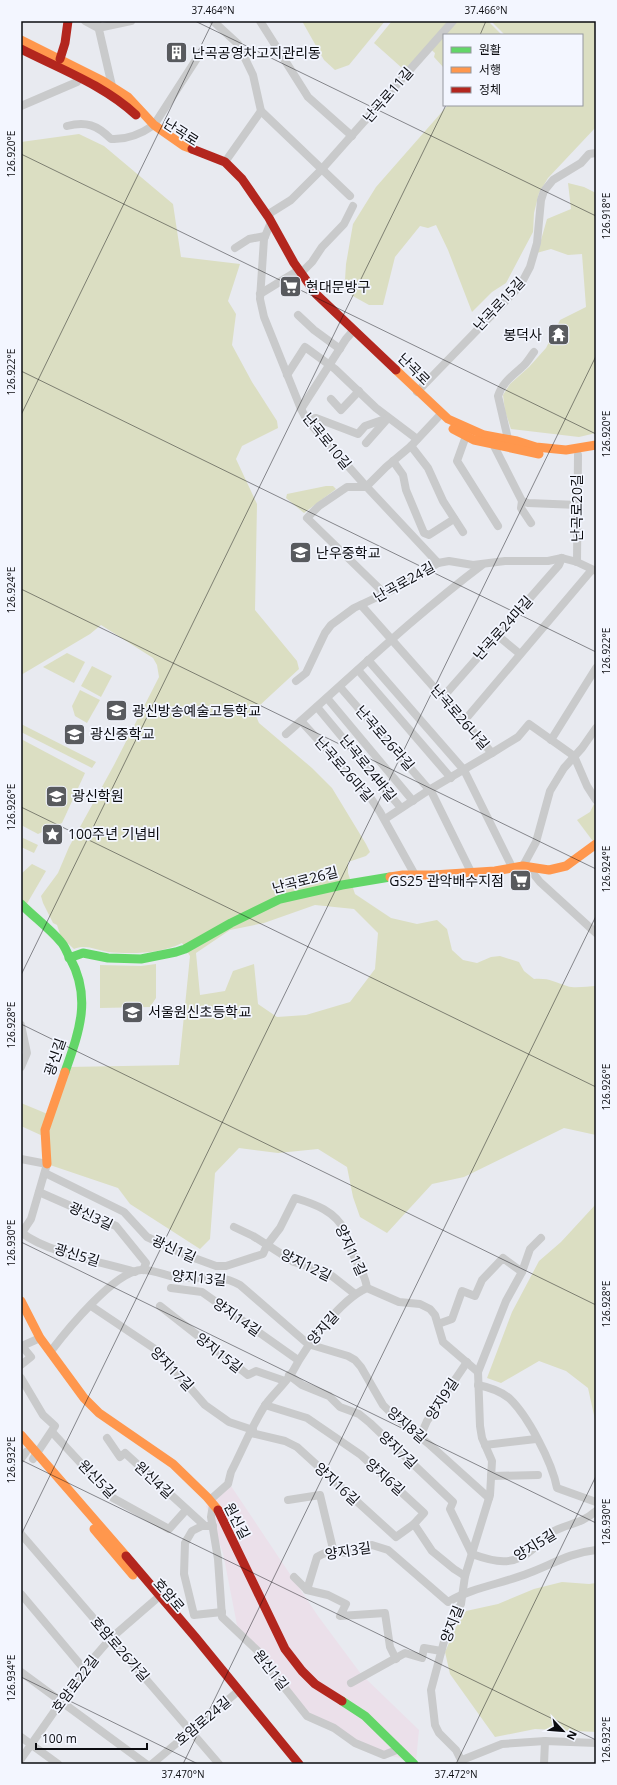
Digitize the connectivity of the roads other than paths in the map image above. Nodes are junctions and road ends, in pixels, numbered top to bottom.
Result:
1 (68, 21) edge
2 (85, 21) edge
3 (130, 21) edge
4 (213, 21) edge
5 (260, 21) edge
6 (453, 21) edge
7 (98, 25) edge
8 (21, 40) edge
9 (21, 49) edge
10 (201, 52) dead end
11 (60, 59) junction
12 (82, 76) junction
13 (112, 86) junction
14 (21, 106) edge
15 (261, 111) junction
16 (67, 126) dead end
17 (152, 126) junction
18 (352, 136) junction
19 (596, 154) edge
20 (225, 162) junction
21 (322, 169) junction
22 (350, 196) dead end
23 (353, 206) dead end
24 (268, 225) junction
25 (236, 248) dead end
26 (298, 272) junction
27 (260, 294) junction
28 (298, 315) dead end
29 (352, 333) junction
30 (340, 349) junction
31 (534, 352) dead end
32 (330, 365) junction
33 (288, 374) junction
34 (359, 391) junction
35 (417, 392) junction
36 (331, 399) dead end
37 (301, 409) junction
38 (439, 415) junction
39 (388, 418) junction
40 (307, 420) junction
41 (466, 436) junction
42 (417, 439) junction
43 (508, 439) junction
44 (366, 443) dead end
45 (596, 445) edge
46 (411, 446) junction
47 (494, 446) junction
48 (596, 453) edge
49 (578, 455) junction
50 (393, 461) junction
51 (366, 487) junction
52 (522, 501) junction
53 (578, 505) junction
54 (454, 519) junction
55 (531, 523) dead end
56 (498, 526) dead end
57 (462, 532) dead end
58 (424, 533) junction
59 (414, 539) junction
60 (562, 558) junction
61 (577, 562) junction
62 (438, 563) junction
63 (482, 564) junction
64 (593, 570) edge
65 (384, 594) junction
66 (362, 605) junction
67 (497, 635) junction
68 (392, 639) junction
69 (520, 654) junction
70 (368, 660) junction
71 (596, 668) edge
72 (358, 670) junction
73 (296, 681) dead end
74 (340, 687) junction
75 (443, 697) junction
76 (327, 698) junction
77 (317, 707) junction
78 (301, 721) junction
79 (464, 721) junction
80 (286, 734) dead end
81 (594, 734) edge
82 (551, 740) junction
83 (492, 753) junction
84 (574, 756) junction
85 (464, 770) junction
86 (451, 778) junction
87 (430, 790) junction
88 (596, 800) edge
89 (413, 801) junction
90 (401, 808) junction
91 (384, 819) junction
92 (596, 844) edge
93 (526, 867) junction
94 (513, 869) junction
95 (471, 872) junction
96 (415, 875) junction
97 (21, 904) edge
98 (596, 933) edge
99 (69, 958) junction
100 (21, 1025) edge
101 (21, 1067) edge
102 (21, 1159) edge
103 (46, 1169) junction
104 (39, 1192) junction
105 (234, 1227) dead end
106 (21, 1233) edge
107 (541, 1238) dead end
108 (267, 1245) junction
109 (139, 1271) junction
110 (522, 1272) junction
111 (171, 1288) dead end
112 (366, 1288) junction
113 (355, 1294) junction
114 (21, 1301) edge
115 (91, 1306) junction
116 (160, 1306) dead end
117 (438, 1324) junction
118 (40, 1338) junction
119 (308, 1344) junction
120 (51, 1351) junction
121 (298, 1360) junction
122 (467, 1362) junction
123 (21, 1365) edge
124 (478, 1372) junction
125 (21, 1378) edge
126 (287, 1378) junction
127 (478, 1385) junction
128 (266, 1405) junction
129 (52, 1432) junction
130 (252, 1432) junction
131 (21, 1435) edge
132 (107, 1438) dead end
133 (420, 1438) junction
134 (536, 1439) junction
135 (485, 1445) junction
136 (23, 1452) edge
137 (35, 1456) junction
138 (538, 1475) dead end
139 (492, 1476) junction
140 (489, 1498) junction
141 (288, 1500) dead end
142 (212, 1502) junction
143 (596, 1502) edge
144 (186, 1510) junction
145 (596, 1511) edge
146 (414, 1524) junction
147 (204, 1526) junction
148 (213, 1526) junction
149 (21, 1534) edge
150 (596, 1550) edge
151 (334, 1552) junction
152 (472, 1554) junction
153 (465, 1576) junction
154 (294, 1577) dead end
155 (307, 1590) junction
156 (463, 1593) junction
157 (21, 1594) edge
158 (155, 1600) junction
159 (222, 1612) junction
160 (110, 1639) junction
161 (442, 1651) junction
162 (396, 1659) junction
163 (84, 1669) junction
164 (21, 1672) edge
165 (351, 1683) dead end
166 (236, 1693) junction
167 (61, 1702) junction
168 (191, 1731) junction
169 (21, 1737) edge
170 (544, 1741) junction
171 (596, 1743) edge
172 (31, 1744) junction
173 (399, 1749) junction
174 (21, 1759) edge
175 (462, 1762) edge
176 (58, 1764) edge
177 (146, 1764) edge
178 (152, 1764) edge
179 (219, 1764) edge
180 (294, 1764) edge
181 (298, 1764) edge
182 (414, 1764) edge
183 (544, 1764) edge

1 - 11 main road
2 - 7 street
3 - 7 street
4 - 15 street
5 - 18 street
6 - 18 street, 난곡로11길
7 - 13 street
8 - 11 main road, 난곡로
9 - 12 main road, 난곡로
10 - 17 street, 난곡로
11 - 12 main road, 난곡로
12 - 13 main road, 난곡로
12 - 14 street
12 - 17 main road, 난곡로
13 - 17 main road, 난곡로
15 - 20 street
15 - 21 street
16 - 17 street
17 - 20 main road, 난곡로
17 - 24 main road, 난곡로
18 - 21 street, 난곡로11길
19 - 35 street, 난곡로15길
20 - 24 main road, 난곡로
21 - 22 street
21 - 24 street, 난곡로11길
23 - 26 street
24 - 25 street, 난곡로11길
24 - 26 main road, 난곡로
24 - 27 street, 난곡로10길
26 - 27 street
26 - 29 main road, 난곡로
27 - 33 street, 난곡로10길
28 - 30 street
29 - 30 street
29 - 35 main road, 난곡로
29 - 38 main road, 난곡로
30 - 32 street
31 - 43 street
32 - 33 street
32 - 34 street
32 - 37 street
33 - 37 street, 난곡로10길
34 - 36 street
34 - 39 street
35 - 38 main road, 난곡로
37 - 40 street, 난곡로10길
38 - 41 main road, 난곡로
38 - 42 street
38 - 43 main road, 난곡로
39 - 40 street
39 - 42 street
39 - 44 street
40 - 51 street, 난곡로10길
41 - 47 main road, 난곡로
41 - 56 street
42 - 46 street
43 - 45 main road, 난곡로
46 - 50 street
46 - 54 street
47 - 49 main road, 난곡로
47 - 52 street
48 - 49 main road, 난곡로
49 - 53 street, 난곡로20길
50 - 51 street
50 - 58 street
51 - 59 street, 난곡로10길
51 - 65 street
52 - 53 street
52 - 55 street
53 - 61 street, 난곡로20길
54 - 57 street
54 - 58 street
58 - 59 street
59 - 62 street, 난곡로10길
60 - 61 street, 난곡로24길
60 - 63 street, 난곡로24길
60 - 67 street, 난곡로24마길
61 - 64 street, 난곡로24길
62 - 63 street, 난곡로24길
62 - 65 street, 난곡로24길
63 - 68 street
64 - 69 street
65 - 66 street, 난곡로24길
66 - 68 street
66 - 73 street, 난곡로24길
67 - 69 street
67 - 75 street, 난곡로24마길
68 - 70 street
68 - 75 street, 난곡로26나길
69 - 79 street
70 - 72 street
70 - 85 street
71 - 82 street
72 - 74 street
72 - 86 street
74 - 76 street
74 - 87 street, 난곡로26라길
75 - 79 street, 난곡로26나길
76 - 77 street
76 - 89 street, 난곡로24바길
77 - 78 street
77 - 90 street, 난곡로24바길
78 - 80 street
78 - 91 street, 난곡로26마길
79 - 83 street, 난곡로26나길
81 - 84 street
82 - 83 street, 난곡로26나길
82 - 84 street, 난곡로26나길
83 - 85 street
84 - 88 street
84 - 93 street
85 - 86 street
85 - 94 street
86 - 87 street
87 - 89 street
87 - 95 street, 난곡로26라길
89 - 90 street, 난곡로24바길
90 - 91 street
91 - 96 street, 난곡로26마길
92 - 93 main road, 난곡로26길
93 - 94 main road, 난곡로26길
93 - 98 street
94 - 95 main road, 난곡로26길
95 - 96 main road, 난곡로26길
96 - 99 main road, 난곡로26길
97 - 99 main road, 광신길
99 - 103 main road, 광신길
100 - 101 street
102 - 103 street, 광신1길
103 - 104 street, 광신길
103 - 108 street, 광신1길
104 - 106 street, 광신길
104 - 109 street, 광신3길
105 - 108 street, 양지12길
106 - 109 street, 광신5길
107 - 110 street, 양지길
108 - 112 street, 양지11길
108 - 113 street, 양지12길
109 - 115 street
109 - 119 street, 양지13길
110 - 117 street
110 - 124 street, 양지길
111 - 121 street, 양지14길
112 - 113 street, 양지길
112 - 117 street
113 - 119 street, 양지길
114 - 118 main road, 원신길
115 - 120 street
115 - 130 street, 양지17길
116 - 126 street, 양지15길
117 - 122 street
118 - 120 main road, 원신길
118 - 123 street
119 - 121 street, 양지길
119 - 133 street, 양지8길
120 - 142 main road, 원신길
121 - 126 street, 양지길
122 - 124 street
122 - 133 street, 양지9길
124 - 127 street, 양지길
125 - 129 street
126 - 128 street, 양지길
126 - 152 street, 양지7길
127 - 134 street
127 - 135 street, 양지길
128 - 130 street, 양지길
128 - 146 street, 양지6길
129 - 137 street
129 - 144 street, 원신5길
130 - 142 street, 양지길
130 - 146 street, 양지16길
131 - 137 main road
132 - 144 street, 원신4길
133 - 140 street, 양지8길
134 - 135 street
134 - 143 street
135 - 139 street, 양지길
136 - 137 main road, 호암로
137 - 158 main road, 호암로
137 - 181 main road
138 - 139 street
139 - 140 street, 양지길
140 - 152 street, 양지길
141 - 151 street
142 - 148 street, 원신1길
142 - 173 main road, 원신길
144 - 147 street, 원신4길
145 - 152 street, 양지5길
146 - 153 street
147 - 148 street
147 - 159 street
148 - 159 street, 원신1길
149 - 160 street, 호암로26가길
150 - 156 street, 양지5길
151 - 155 street, 양지3길
151 - 156 street, 양지3길
152 - 153 street, 양지길
153 - 156 street, 양지길
154 - 155 street
155 - 162 street
156 - 161 street, 양지길
157 - 163 street
158 - 160 street, 호암로22길
158 - 166 main road, 호암로
159 - 173 street, 원신1길
160 - 163 street, 호암로22길
160 - 168 street, 호암로26가길
161 - 162 street
161 - 175 street, 양지길
162 - 165 street
163 - 167 street, 호암로22길
164 - 167 street
166 - 168 street, 호암로24길
166 - 180 main road, 호암로
167 - 172 street, 호암로22길
167 - 177 street
168 - 178 street, 호암로24길
168 - 179 street, 호암로26가길
169 - 172 street
170 - 171 street
170 - 175 street
170 - 183 street
172 - 174 street, 호암로22길
172 - 176 street
173 - 182 main road, 원신길

